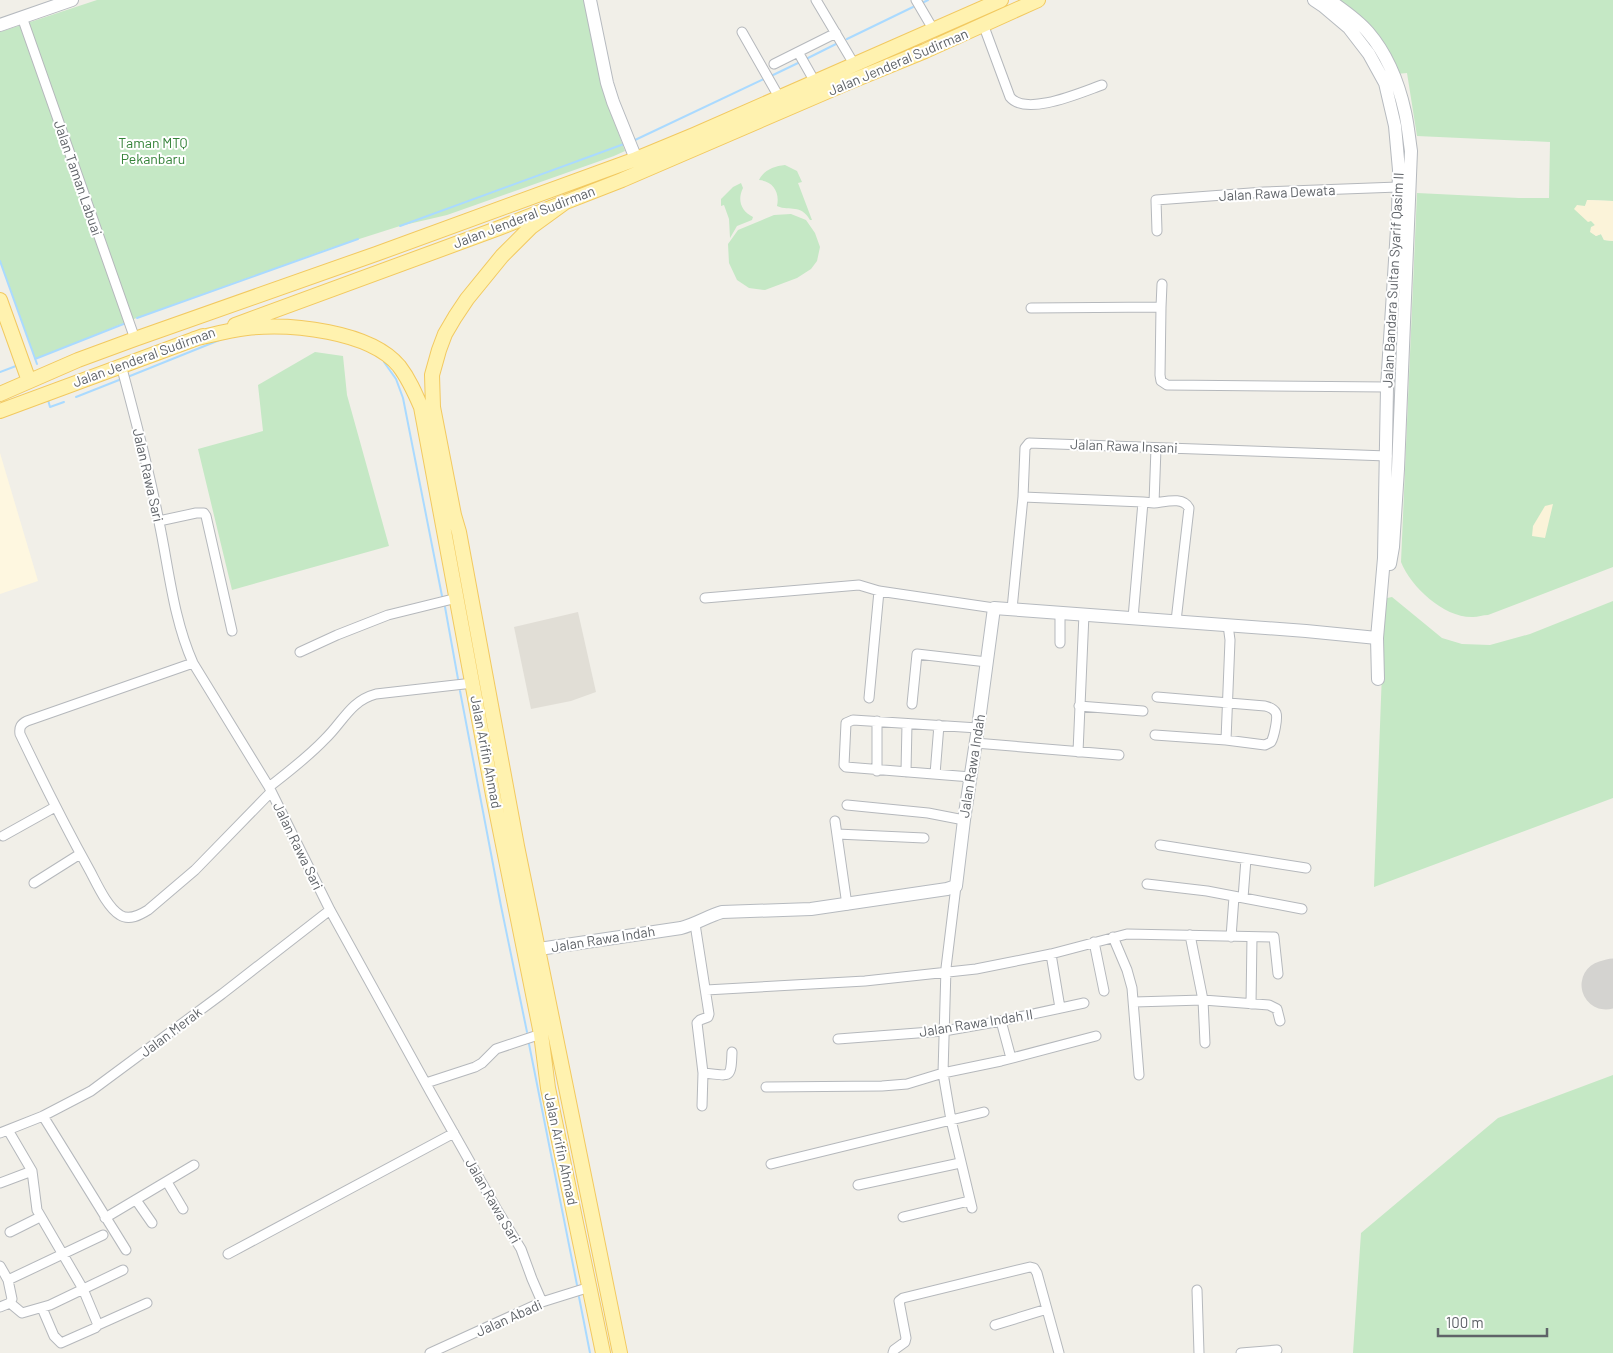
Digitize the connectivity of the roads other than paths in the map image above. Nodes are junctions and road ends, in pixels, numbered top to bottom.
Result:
1 (72, 0) edge
2 (590, 0) edge
3 (816, 0) edge
4 (916, 0) edge
5 (1001, 0) edge
6 (1038, 0) edge
7 (1314, 0) edge
8 (1329, 0) edge
9 (22, 17) junction
10 (983, 24) junction
11 (0, 25) edge
12 (933, 29) junction
13 (742, 32) dead end
14 (836, 33) junction
15 (919, 36) junction
16 (925, 51) junction
17 (798, 52) junction
18 (774, 64) dead end
19 (854, 64) junction
20 (815, 82) junction
21 (1102, 85) dead end
22 (779, 97) junction
23 (636, 159) junction
24 (1398, 187) junction
25 (564, 203) junction
26 (1157, 231) dead end
27 (399, 246) junction
28 (1401, 253) junction
29 (376, 254) junction
30 (405, 262) junction
31 (381, 270) junction
32 (1162, 284) dead end
33 (0, 300) edge
34 (1161, 307) junction
35 (1031, 308) dead end
36 (194, 338) junction
37 (135, 339) junction
38 (121, 365) junction
39 (29, 381) junction
40 (1387, 387) junction
41 (0, 394) edge
42 (0, 411) edge
43 (1156, 448) junction
44 (1387, 456) junction
45 (1023, 497) junction
46 (1142, 502) junction
47 (1154, 503) junction
48 (159, 521) junction
49 (1381, 590) junction
50 (879, 591) junction
51 (457, 598) junction
52 (705, 598) dead end
53 (994, 608) junction
54 (1012, 609) junction
55 (1060, 612) junction
56 (1084, 614) junction
57 (1133, 618) junction
58 (1176, 621) junction
59 (1228, 625) junction
60 (232, 631) dead end
61 (1377, 638) junction
62 (1060, 643) dead end
63 (300, 652) dead end
64 (987, 662) junction
65 (193, 663) junction
66 (1378, 679) dead end
67 (473, 683) junction
68 (1156, 697) dead end
69 (869, 698) dead end
70 (1226, 702) junction
71 (912, 704) dead end
72 (1080, 706) junction
73 (1143, 711) dead end
74 (877, 721) junction
75 (908, 724) junction
76 (939, 726) junction
77 (978, 728) junction
78 (1155, 735) dead end
79 (1226, 740) junction
80 (975, 744) junction
81 (1078, 752) junction
82 (1118, 755) dead end
83 (877, 771) junction
84 (906, 772) junction
85 (935, 774) junction
86 (970, 777) junction
87 (270, 790) junction
88 (500, 794) junction
89 (847, 805) dead end
90 (55, 807) junction
91 (964, 820) junction
92 (835, 821) dead end
93 (836, 834) junction
94 (3, 836) dead end
95 (924, 838) dead end
96 (1160, 845) dead end
97 (80, 854) junction
98 (1246, 860) junction
99 (1306, 868) dead end
100 (34, 884) dead end
101 (1147, 884) dead end
102 (956, 886) junction
103 (1239, 898) junction
104 (847, 905) junction
105 (1302, 909) dead end
106 (330, 910) junction
107 (695, 924) junction
108 (1190, 935) junction
109 (1112, 937) junction
110 (1231, 937) junction
111 (1252, 937) junction
112 (1094, 942) junction
113 (542, 948) junction
114 (1051, 954) junction
115 (946, 972) junction
116 (1278, 974) dead end
117 (706, 990) junction
118 (1104, 991) dead end
119 (1203, 1000) junction
120 (1134, 1002) junction
121 (1084, 1003) dead end
122 (1251, 1004) junction
123 (1060, 1008) junction
124 (1001, 1021) junction
125 (1280, 1021) dead end
126 (944, 1031) junction
127 (540, 1034) junction
128 (1096, 1036) dead end
129 (838, 1039) dead end
130 (1205, 1043) dead end
131 (732, 1052) dead end
132 (1011, 1058) junction
133 (703, 1073) junction
134 (943, 1073) junction
135 (1139, 1075) dead end
136 (426, 1083) junction
137 (766, 1087) dead end
138 (702, 1106) dead end
139 (984, 1112) dead end
140 (42, 1116) junction
141 (951, 1120) junction
142 (4, 1131) edge
143 (454, 1133) junction
144 (960, 1163) junction
145 (771, 1164) dead end
146 (194, 1165) dead end
147 (32, 1171) junction
148 (167, 1182) junction
149 (0, 1183) edge
150 (858, 1185) dead end
151 (136, 1200) junction
152 (183, 1208) dead end
153 (40, 1217) junction
154 (903, 1217) dead end
155 (106, 1218) junction
156 (152, 1223) dead end
157 (10, 1232) dead end
158 (103, 1235) dead end
159 (126, 1250) dead end
160 (63, 1254) junction
161 (228, 1254) dead end
162 (0, 1266) edge
163 (123, 1270) dead end
164 (8, 1280) junction
165 (590, 1287) junction
166 (83, 1290) junction
167 (1197, 1290) dead end
168 (10, 1302) junction
169 (542, 1302) junction
170 (147, 1303) dead end
171 (0, 1307) edge
172 (42, 1308) junction
173 (1047, 1309) junction
174 (995, 1324) dead end
175 (98, 1325) junction
176 (1277, 1350) dead end
177 (603, 1352) edge
178 (620, 1352) edge
179 (430, 1353) edge
180 (893, 1353) edge
181 (1059, 1353) edge
182 (1199, 1353) edge
183 (1241, 1353) edge

1 - 9 street
2 - 23 street
3 - 14 street
4 - 12 street
5 - 12 main road, Jalan Jenderal Sudirman
6 - 10 main road, Jalan Jenderal Sudirman
7 - 24 street, Jalan Bandara Sultan Syarif Qasim II
8 - 28 street, Jalan Bandara Sultan Syarif Qasim II
9 - 11 street
9 - 37 street, Jalan Taman Labuai
10 - 16 main road, Jalan Jenderal Sudirman
10 - 21 street
12 - 15 main road, Jalan Jenderal Sudirman
13 - 22 street
14 - 17 street
14 - 19 street
15 - 16 main road
15 - 19 main road, Jalan Jenderal Sudirman
16 - 25 main road, Jalan Jenderal Sudirman
17 - 18 street
17 - 20 street
19 - 20 main road, Jalan Jenderal Sudirman
20 - 22 main road, Jalan Jenderal Sudirman
22 - 23 main road, Jalan Jenderal Sudirman
23 - 27 main road, Jalan Jenderal Sudirman
24 - 26 street, Jalan Rawa Dewata
24 - 28 street, Jalan Bandara Sultan Syarif Qasim II
25 - 30 main road, Jalan Jenderal Sudirman
25 - 88 main road, Jalan Arifin Ahmad
27 - 29 main road, Jalan Jenderal Sudirman
27 - 30 main road
28 - 40 street, Jalan Bandara Sultan Syarif Qasim II
28 - 49 street, Jalan Bandara Sultan Syarif Qasim II
29 - 31 main road
29 - 37 main road, Jalan Jenderal Sudirman
30 - 31 main road, Jalan Jenderal Sudirman
31 - 36 main road, Jalan Jenderal Sudirman
32 - 34 street
33 - 39 main road
34 - 35 street
34 - 40 street
36 - 38 main road, Jalan Jenderal Sudirman
36 - 51 main road, Jalan Arifin Ahmad
37 - 39 main road, Jalan Jenderal Sudirman
38 - 42 main road, Jalan Jenderal Sudirman
38 - 48 street, Jalan Rawa Sari
39 - 41 main road, Jalan Jenderal Sudirman
40 - 44 street, Jalan Bandara Sultan Syarif Qasim II
43 - 44 street, Jalan Rawa Insani
43 - 45 street, Jalan Rawa Insani
43 - 47 street
44 - 49 street, Jalan Bandara Sultan Syarif Qasim II
45 - 46 street
45 - 54 street, Jalan Rawa Insani
46 - 47 street
46 - 57 street
47 - 58 street
48 - 60 street
48 - 65 street, Jalan Rawa Sari
49 - 61 street
50 - 52 street
50 - 53 street
50 - 69 street
51 - 63 street
51 - 67 main road, Jalan Arifin Ahmad
53 - 54 street
53 - 64 street, Jalan Rawa Indah
54 - 55 street
55 - 56 street
55 - 62 street
56 - 57 street
56 - 72 street
57 - 58 street
58 - 59 street
59 - 61 street
59 - 70 street
61 - 66 street
64 - 71 street
64 - 77 street, Jalan Rawa Indah
65 - 87 street, Jalan Rawa Sari
65 - 90 street
67 - 87 street
67 - 88 main road, Jalan Arifin Ahmad
68 - 70 street
70 - 79 street
70 - 79 street
72 - 73 street
72 - 81 street
74 - 75 street
74 - 83 street
74 - 83 street
75 - 76 street
75 - 84 street
76 - 77 street
76 - 85 street
77 - 80 street, Jalan Rawa Indah
78 - 79 street
80 - 81 street
80 - 86 street, Jalan Rawa Indah
81 - 82 street
83 - 84 street
84 - 85 street
85 - 86 street
86 - 91 street, Jalan Rawa Indah
87 - 97 street
87 - 106 street, Jalan Rawa Sari
88 - 113 main road, Jalan Arifin Ahmad
88 - 127 main road, Jalan Arifin Ahmad
89 - 91 street
90 - 94 street
90 - 97 street
91 - 102 street, Jalan Rawa Indah
92 - 93 street
93 - 95 street
93 - 104 street
96 - 98 street
97 - 100 street
98 - 99 street
98 - 103 street
101 - 103 street
102 - 104 street, Jalan Rawa Indah
102 - 115 street
103 - 105 street
103 - 110 street
104 - 107 street, Jalan Rawa Indah
106 - 136 street, Jalan Rawa Sari
106 - 140 street, Jalan Merak
107 - 113 street, Jalan Rawa Indah
107 - 117 street
108 - 109 street
108 - 110 street
108 - 119 street
109 - 112 street
109 - 120 street
110 - 111 street
111 - 116 street
111 - 122 street
112 - 114 street
112 - 118 street
113 - 178 main road, Jalan Arifin Ahmad
114 - 115 street
114 - 123 street
115 - 117 street
115 - 126 street
117 - 133 street
119 - 120 street
119 - 122 street
119 - 130 street
120 - 135 street
121 - 123 street, Jalan Rawa Indah II
122 - 125 street
123 - 124 street, Jalan Rawa Indah II
124 - 126 street, Jalan Rawa Indah II
124 - 132 street
126 - 129 street, Jalan Rawa Indah II
126 - 134 street
127 - 136 street
127 - 165 main road, Jalan Arifin Ahmad
128 - 132 street
131 - 133 street
132 - 134 street
133 - 138 street
134 - 137 street
134 - 141 street
136 - 143 street, Jalan Rawa Sari
139 - 141 street
140 - 142 street, Jalan Merak
140 - 155 street
141 - 144 street
141 - 145 street
142 - 147 street
143 - 161 street
143 - 169 street, Jalan Rawa Sari
144 - 150 street
144 - 154 street
146 - 148 street
147 - 149 street
147 - 153 street
148 - 151 street
148 - 152 street
151 - 155 street
151 - 156 street
153 - 157 street
153 - 160 street
155 - 159 street
158 - 160 street
160 - 164 street
160 - 166 street
162 - 164 street
163 - 166 street
164 - 168 street
165 - 169 street, Jalan Abadi
165 - 177 main road, Jalan Arifin Ahmad
166 - 172 street
166 - 175 street
167 - 182 street
168 - 171 street
168 - 172 street
169 - 179 street, Jalan Abadi
170 - 175 street
172 - 175 street
173 - 174 street
173 - 180 street
173 - 181 street
176 - 183 street
177 - 178 main road

